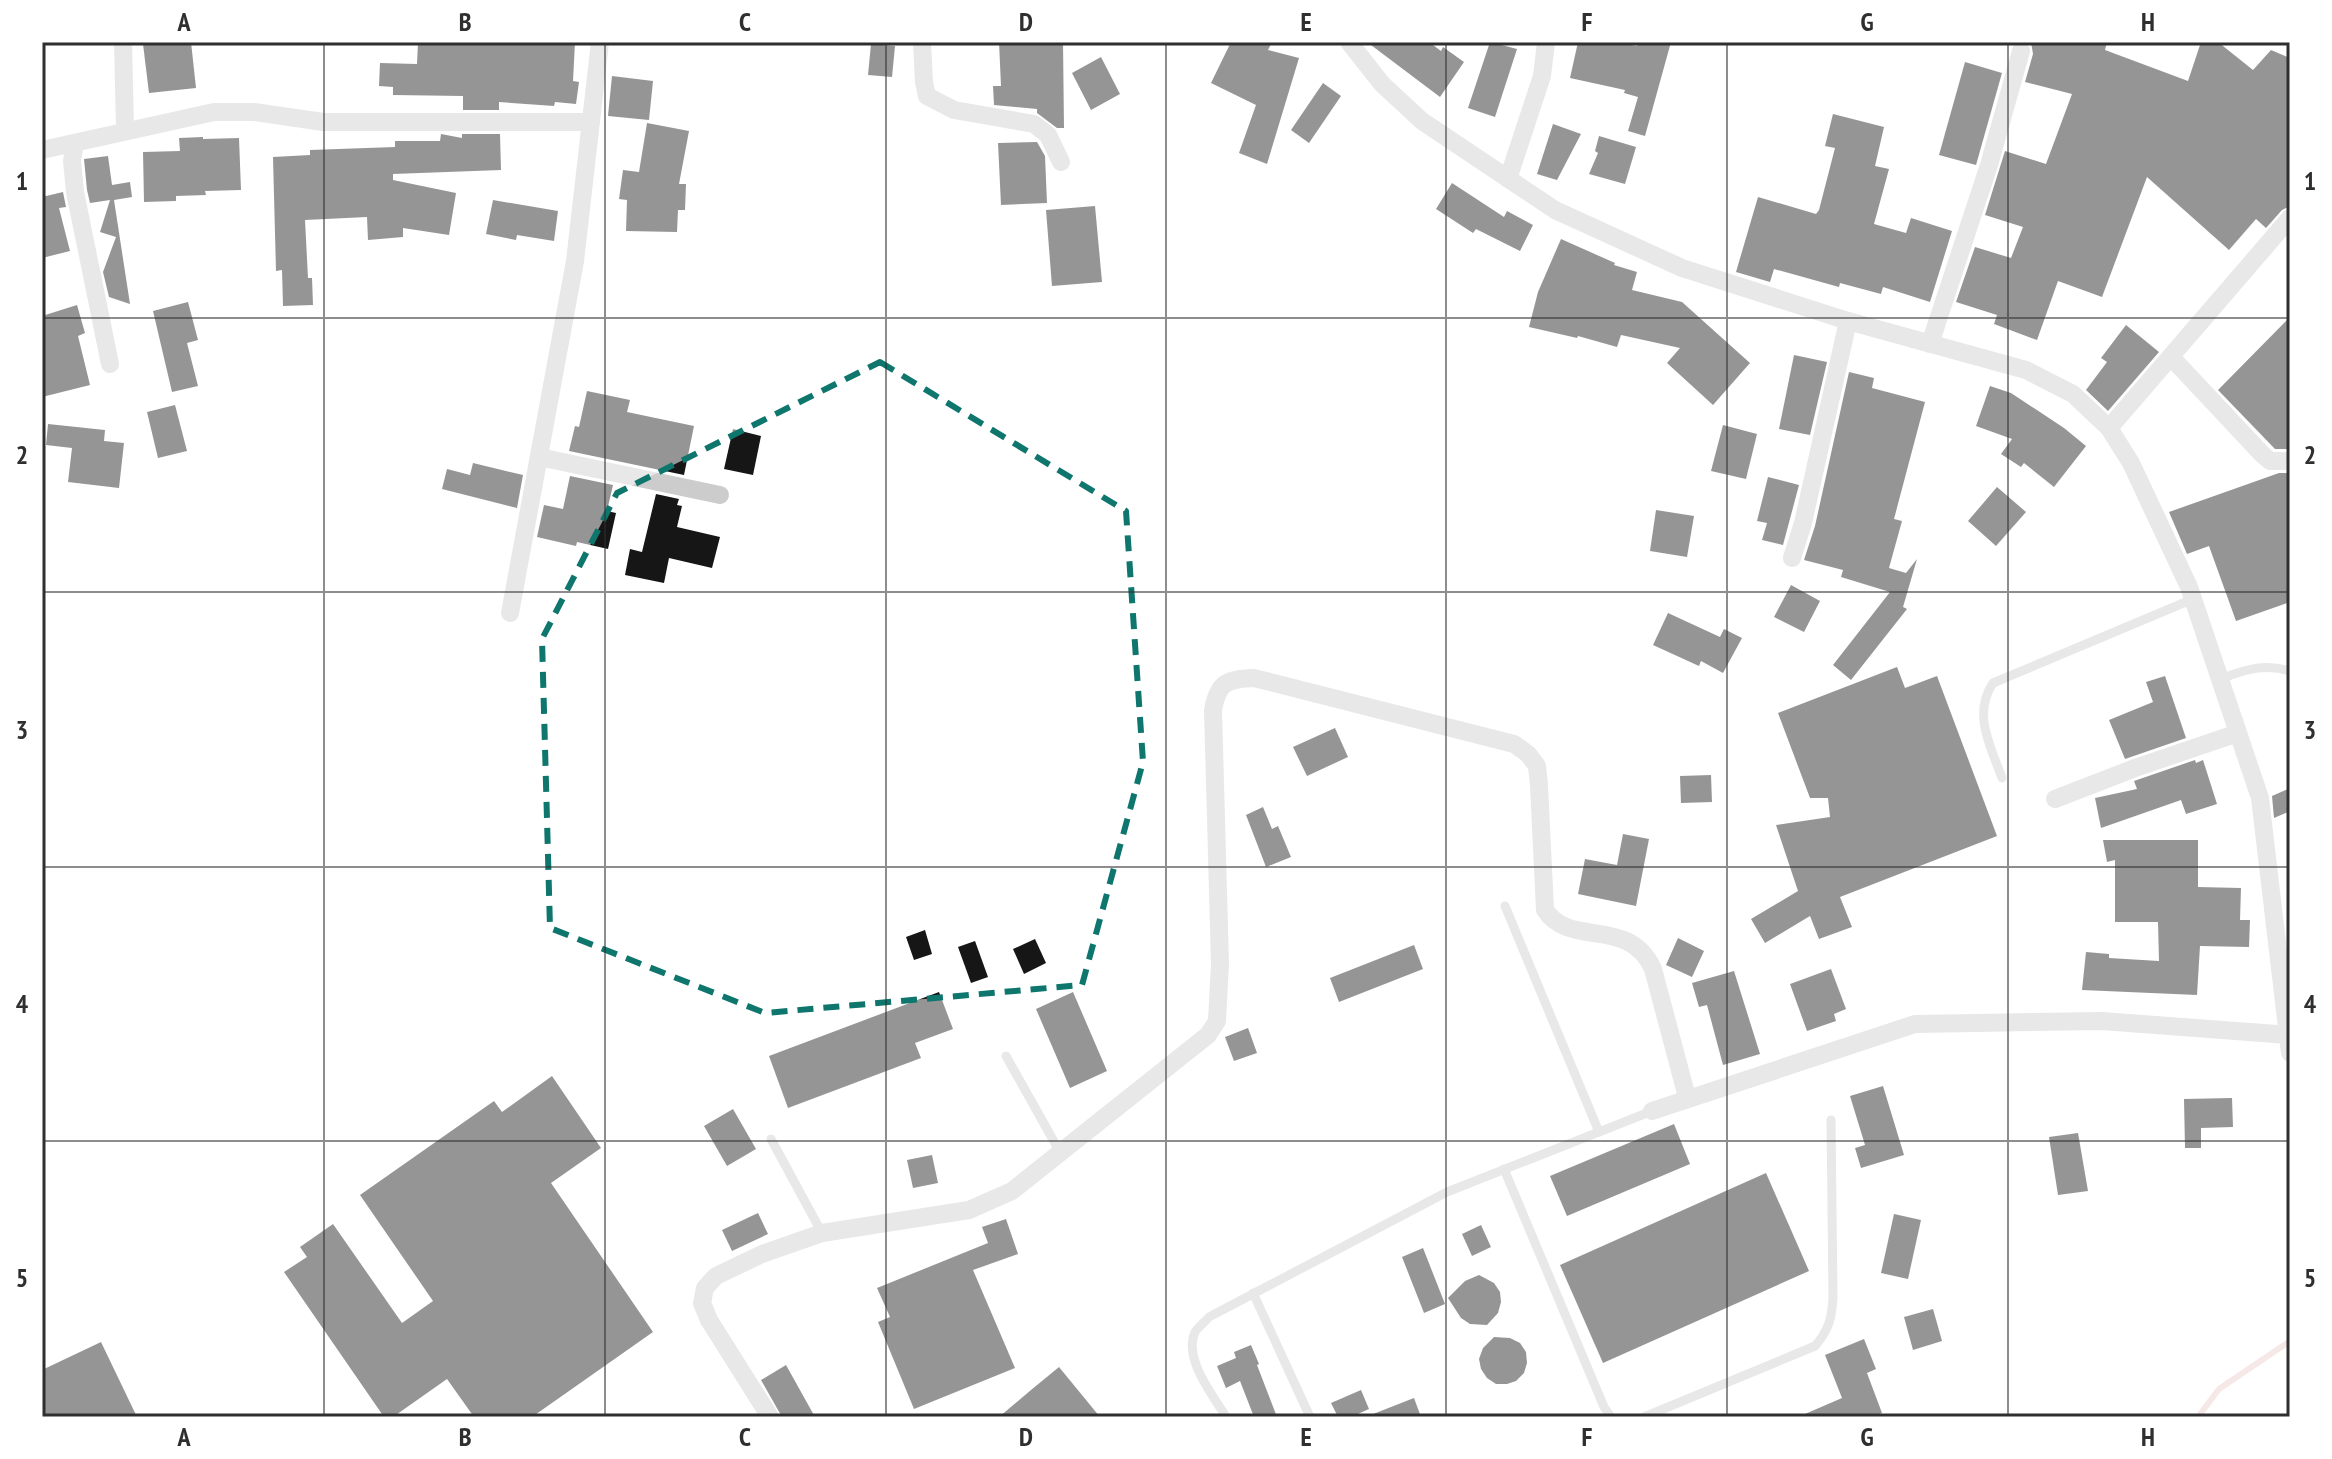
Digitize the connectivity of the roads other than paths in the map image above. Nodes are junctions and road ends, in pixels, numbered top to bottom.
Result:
1 (123, 42) edge
2 (600, 42) edge
3 (922, 42) edge
4 (1349, 42) edge
5 (1546, 42) edge
6 (2021, 51) dead end
7 (591, 122) junction
8 (125, 129) junction
9 (75, 143) junction
10 (42, 150) edge
11 (1061, 162) dead end
12 (1508, 179) junction
13 (2290, 218) edge
14 (1848, 321) junction
15 (1930, 344) junction
16 (2171, 357) junction
17 (110, 364) dead end
18 (2109, 428) junction
19 (539, 457) junction
20 (2290, 461) edge
21 (720, 495) dead end
22 (1792, 558) dead end
23 (2193, 599) junction
24 (510, 613) dead end
25 (2290, 671) edge
26 (2220, 679) junction
27 (2238, 733) junction
28 (2002, 778) dead end
29 (2055, 799) dead end
30 (1505, 906) dead end
31 (2289, 1041) edge
32 (1006, 1056) dead end
33 (1687, 1097) junction
34 (1652, 1111) joint
35 (1831, 1120) dead end
36 (1599, 1132) junction
37 (771, 1139) dead end
38 (1061, 1154) junction
39 (1504, 1169) junction
40 (822, 1233) junction
41 (1253, 1293) junction
42 (770, 1417) edge
43 (1226, 1417) edge
44 (1310, 1417) edge
45 (1611, 1417) edge
46 (1644, 1417) edge

1 - 8 street
2 - 7 street
3 - 11 street
4 - 12 street
5 - 12 street
6 - 15 street
7 - 8 street
7 - 19 street
8 - 9 street
9 - 10 street
9 - 17 street
12 - 14 street
13 - 16 street
14 - 15 street
14 - 22 street
15 - 18 street
16 - 18 street
16 - 20 street
18 - 23 street
19 - 21 street
19 - 24 street
23 - 26 street
23 - 28 lane
25 - 26 lane
26 - 27 street
27 - 29 street
27 - 31 street
30 - 36 lane
31 - 33 street
32 - 38 lane
33 - 34 street
33 - 38 street
34 - 36 lane
35 - 46 lane
36 - 39 lane
37 - 40 lane
38 - 40 street
39 - 41 lane
39 - 45 lane
40 - 42 street
41 - 43 lane
41 - 44 lane

